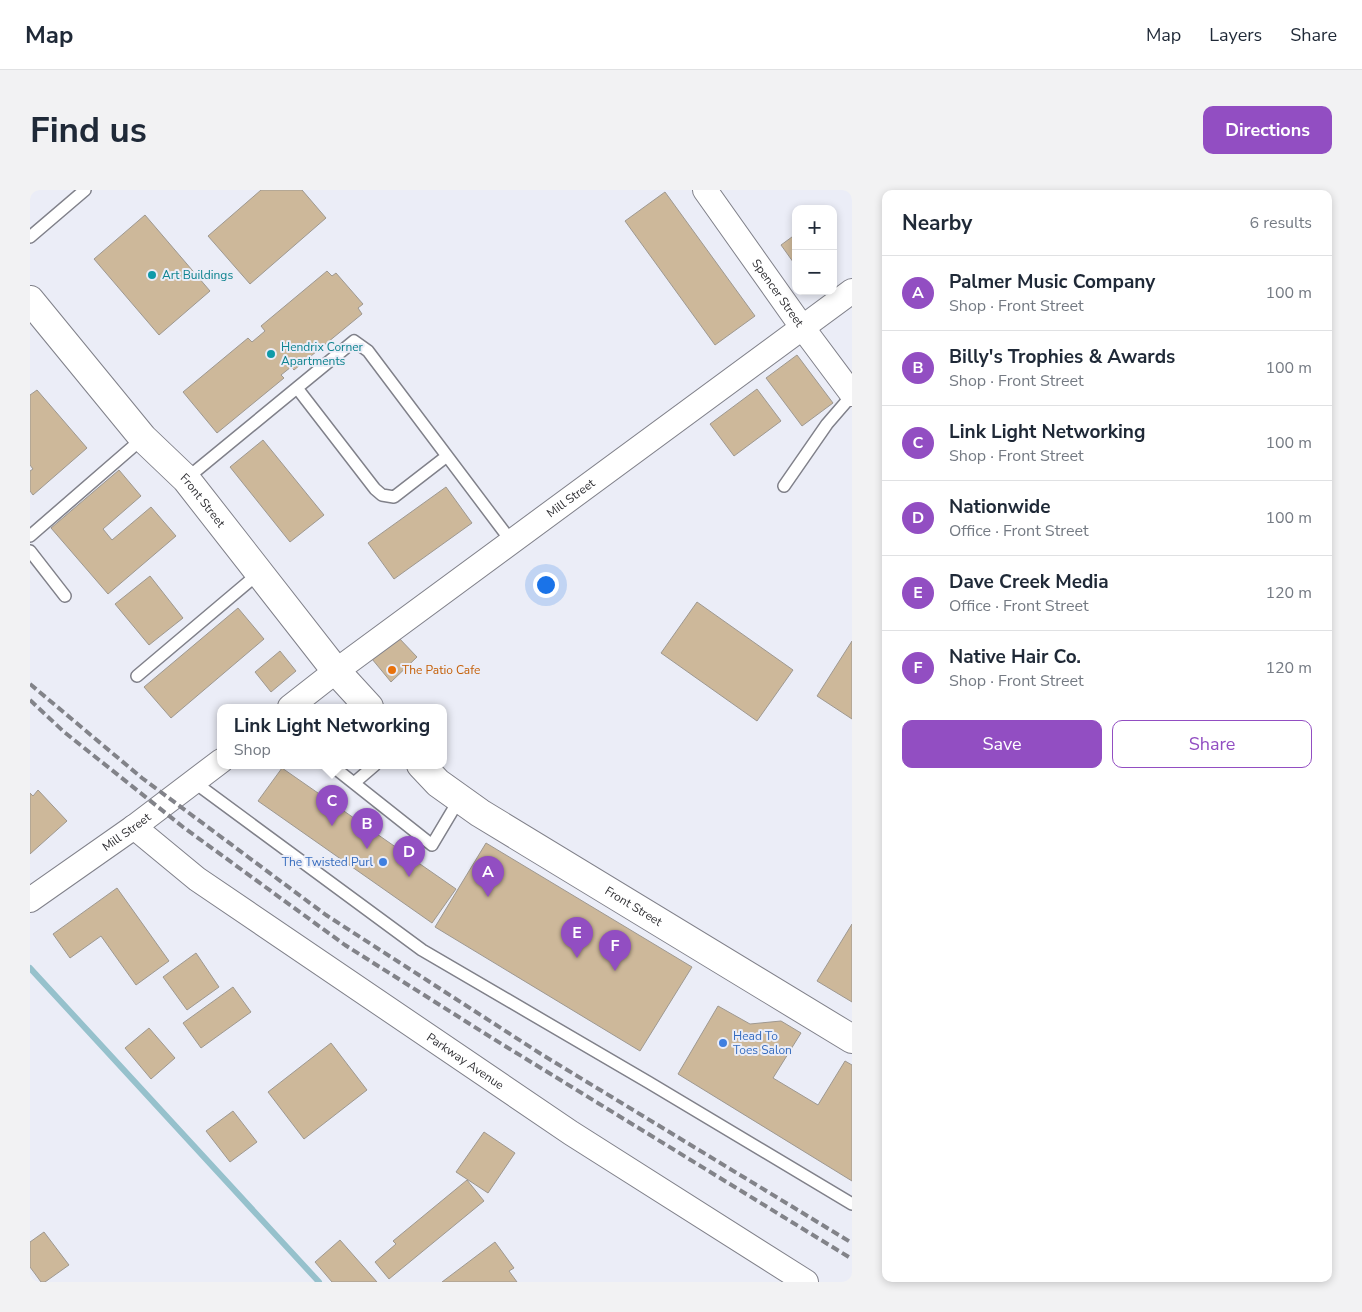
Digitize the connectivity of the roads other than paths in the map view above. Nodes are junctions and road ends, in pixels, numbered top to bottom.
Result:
1 (85, 190) edge
2 (705, 190) edge
3 (30, 237) edge
4 (852, 291) edge
5 (30, 300) edge
6 (802, 326) junction
7 (297, 388) junction
8 (852, 394) edge
9 (143, 438) junction
10 (447, 456) junction
11 (186, 479) junction
12 (784, 486) dead end
13 (30, 536) edge
14 (512, 542) junction
15 (30, 551) edge
16 (259, 573) junction
17 (65, 596) dead end
18 (336, 671) junction
19 (137, 676) dead end
20 (294, 704) edge
21 (366, 704) edge
22 (217, 764) edge
23 (337, 769) edge
24 (370, 769) edge
25 (425, 769) edge
26 (194, 782) junction
27 (354, 783) junction
28 (460, 798) junction
29 (134, 826) junction
30 (30, 900) edge
31 (852, 1040) edge
32 (852, 1204) edge
33 (806, 1282) edge

1 - 3 lane
2 - 6 street, Spencer Street
4 - 6 street, Mill Street
5 - 9 street, Front Street
6 - 8 street, Spencer Street
6 - 14 street, Mill Street
7 - 10 lane
7 - 10 lane
7 - 11 lane
8 - 12 lane
9 - 11 street, Front Street
9 - 13 lane
10 - 14 lane
11 - 16 street, Front Street
14 - 18 street, Mill Street
15 - 17 lane
16 - 18 street, Front Street
16 - 19 lane
18 - 20 street, Mill Street
18 - 21 street, Front Street
22 - 26 street, Mill Street
23 - 27 lane
24 - 27 lane
25 - 28 street, Front Street
26 - 29 street, Mill Street
26 - 32 lane
27 - 28 lane
28 - 31 street, Front Street
29 - 30 street, Mill Street
29 - 33 street, Parkway Avenue

